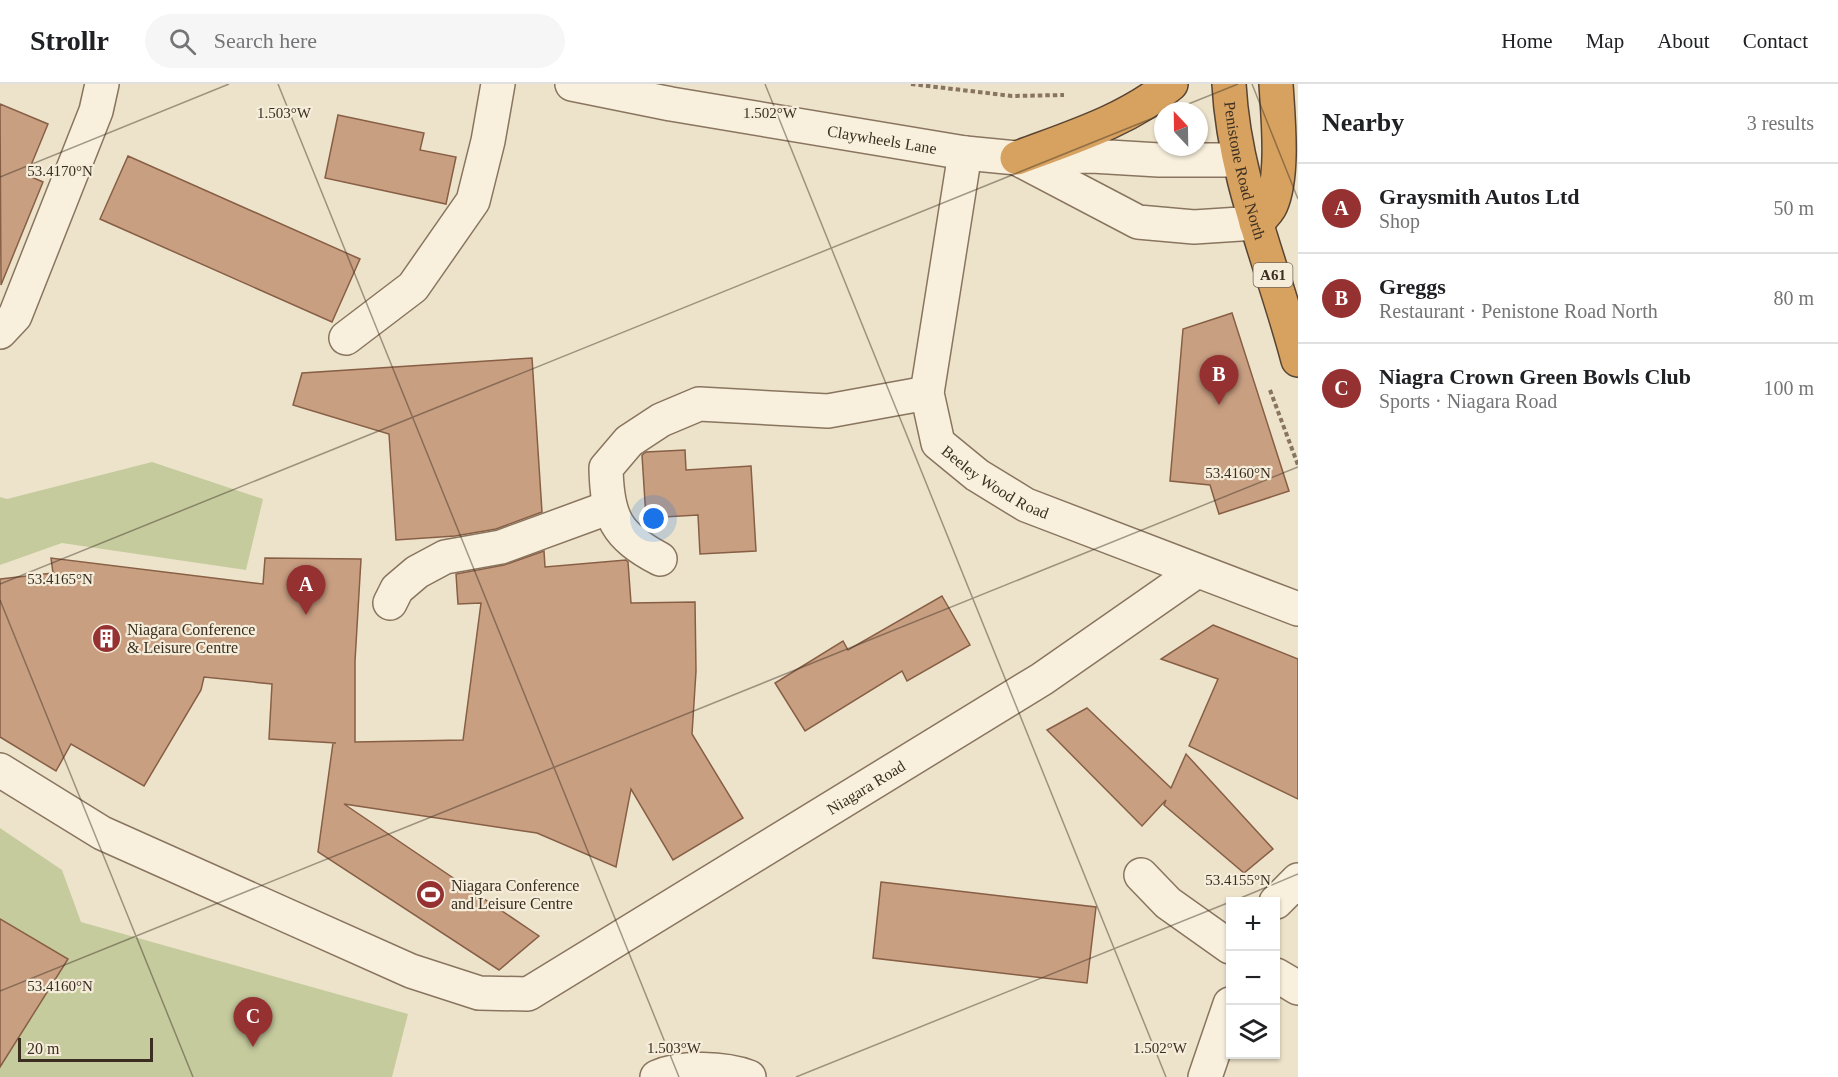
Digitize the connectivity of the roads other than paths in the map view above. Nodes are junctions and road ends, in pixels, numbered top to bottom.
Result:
1 (102, 84) edge
2 (498, 84) edge
3 (572, 84) edge
4 (1171, 84) edge
5 (1229, 84) edge
6 (1276, 84) edge
7 (965, 153) junction
8 (1017, 159) junction
9 (1239, 160) junction
10 (1288, 166) edge
11 (1256, 223) junction
12 (0, 332) edge
13 (346, 338) dead end
14 (1298, 360) edge
15 (927, 393) junction
16 (610, 507) junction
17 (660, 560) dead end
18 (1197, 571) junction
19 (390, 603) dead end
20 (1298, 609) edge
21 (0, 770) edge
22 (1141, 875) dead end
23 (1298, 880) edge
24 (1280, 897) edge
25 (1226, 944) edge
26 (1280, 978) edge
27 (1298, 988) edge
28 (1230, 1005) edge
29 (657, 1077) edge
30 (749, 1077) edge
31 (1205, 1077) edge

1 - 12 street
2 - 13 street
3 - 7 street, Claywheels Lane
4 - 8 highway
5 - 9 highway, Penistone Road North / A61
6 - 10 highway
7 - 8 street, Claywheels Lane
7 - 15 street, Beeley Wood Road
8 - 9 street, Claywheels Lane
8 - 11 street, Claywheels Lane
9 - 10 highway
9 - 11 highway, Penistone Road North / A61
10 - 11 highway
11 - 14 highway, Penistone Road North / A61
15 - 16 street
15 - 18 street, Beeley Wood Road
16 - 17 street
16 - 19 street
18 - 20 street, Beeley Wood Road
18 - 21 street, Niagara Road
22 - 25 street
23 - 24 street
26 - 27 street
28 - 31 street
29 - 30 street

